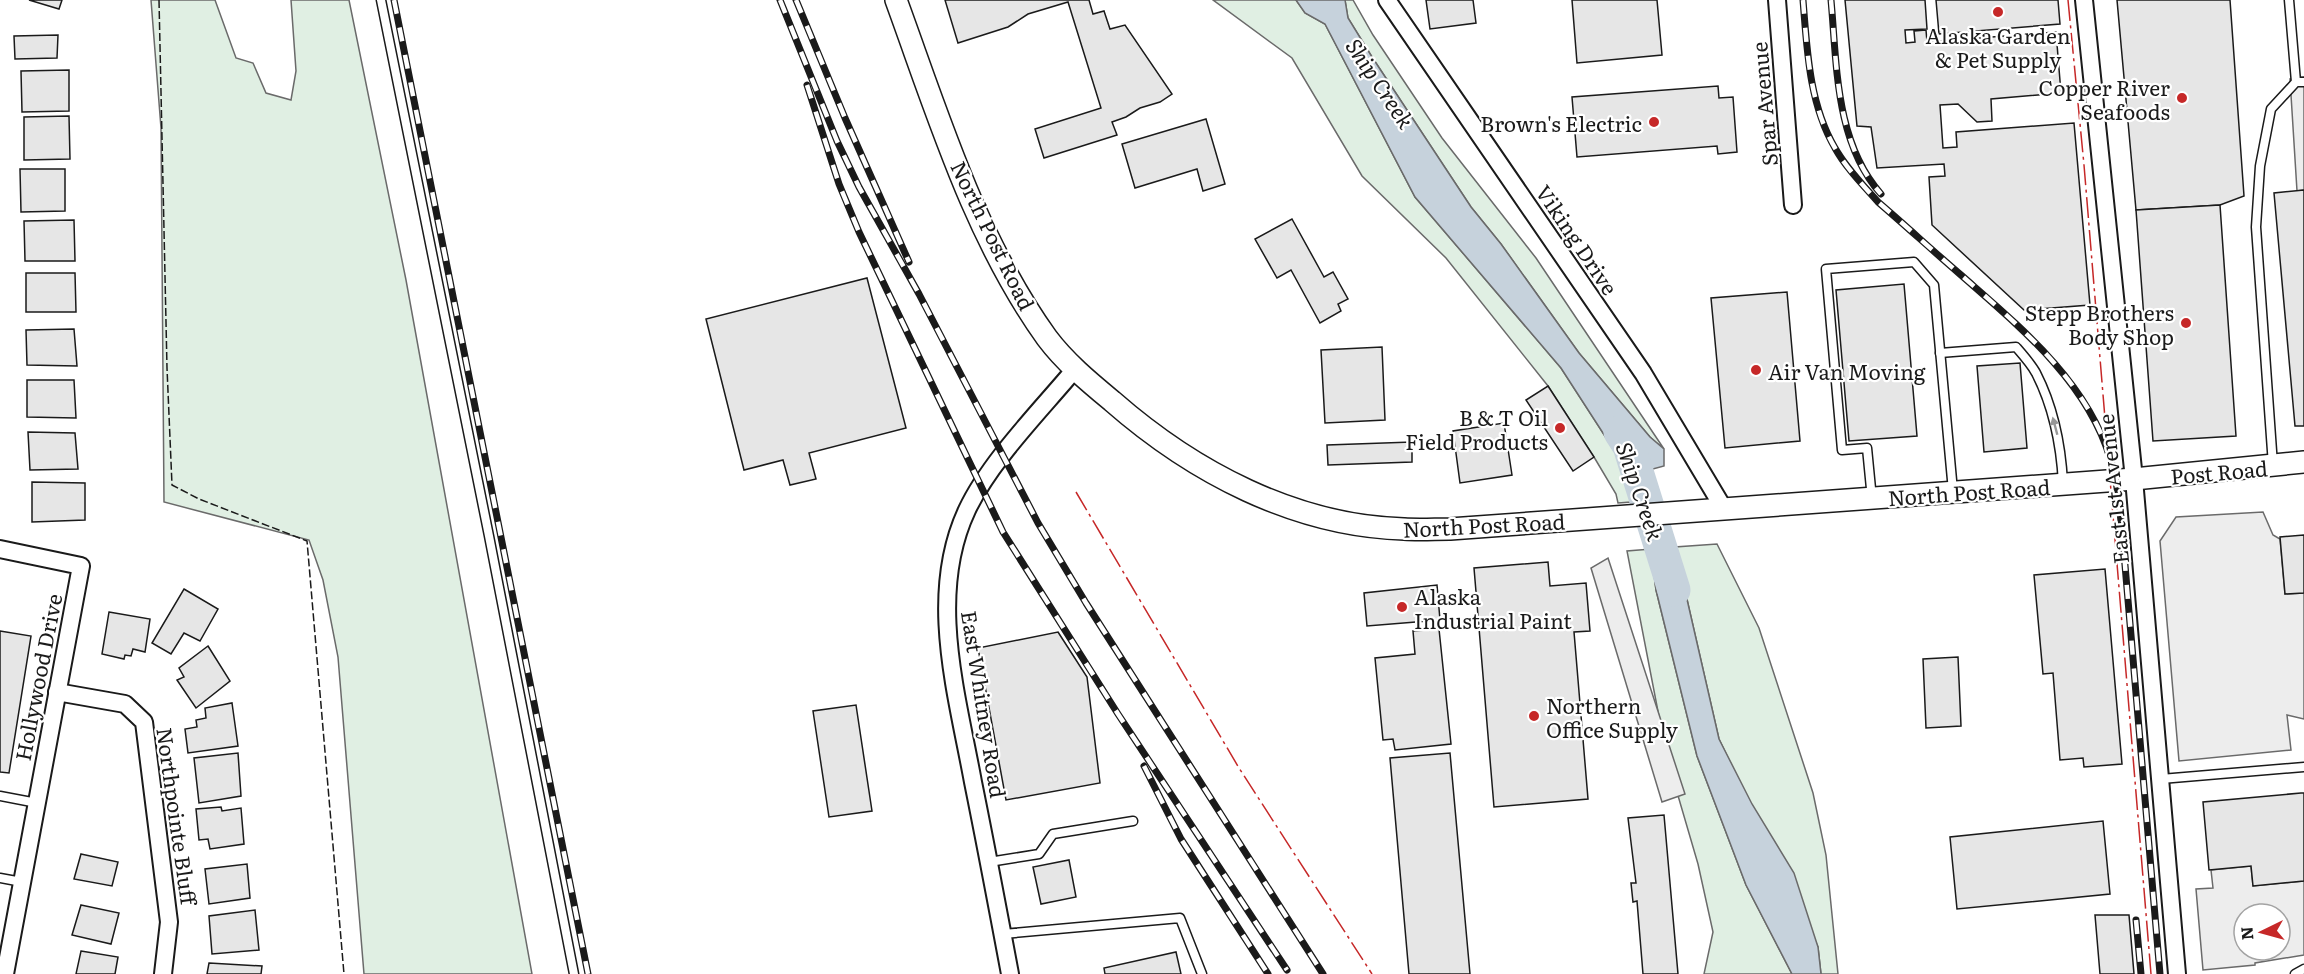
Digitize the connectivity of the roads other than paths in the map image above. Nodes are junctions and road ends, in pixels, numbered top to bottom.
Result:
1 (381, 0) edge
2 (896, 0) edge
3 (1387, 0) edge
4 (1777, 0) edge
5 (2084, 0) edge
6 (2289, 0) edge
7 (2300, 82) edge
8 (1793, 205) dead end
9 (1940, 352) junction
10 (1075, 369) junction
11 (2304, 462) edge
12 (2273, 465) junction
13 (2134, 479) junction
14 (2063, 484) junction
15 (1953, 492) junction
16 (1872, 499) junction
17 (1724, 509) junction
18 (0, 549) edge
19 (57, 692) junction
20 (2304, 766) edge
21 (2161, 779) junction
22 (0, 796) edge
23 (37, 803) junction
24 (1133, 821) dead end
25 (989, 862) junction
26 (0, 878) edge
27 (22, 882) junction
28 (1003, 934) junction
29 (2304, 969) edge
30 (5, 974) edge
31 (164, 974) edge
32 (574, 974) edge
33 (1011, 974) edge
34 (1202, 974) edge
35 (2177, 974) edge
36 (2295, 974) edge

1 - 32 lane
2 - 10 street, North Post Road
3 - 17 street, Viking Drive
4 - 8 street, Spar Avenue
5 - 13 street, East 1st Avenue
6 - 7 lane
7 - 12 lane
14 -> 9 lane
9 - 15 lane
9 - 16 lane
10 - 17 street, North Post Road
10 - 25 street, East Whitney Road
11 - 12 street, Post Road
12 - 13 street, Post Road
13 - 14 street, North Post Road
13 - 21 street, East 1st Avenue
14 - 15 street, North Post Road
15 - 16 street, North Post Road
16 - 17 street, North Post Road
18 - 19 street, Hollywood Drive
19 - 23 street, Hollywood Drive
19 - 31 street, Northpointe Bluff
20 - 21 lane
21 - 35 street, East 1st Avenue
22 - 23 lane
23 - 27 street, Hollywood Drive
24 - 25 lane
25 - 28 street, East Whitney Road
26 - 27 lane
27 - 30 street, Hollywood Drive
28 - 33 street, East Whitney Road
28 - 34 lane
29 - 36 lane

